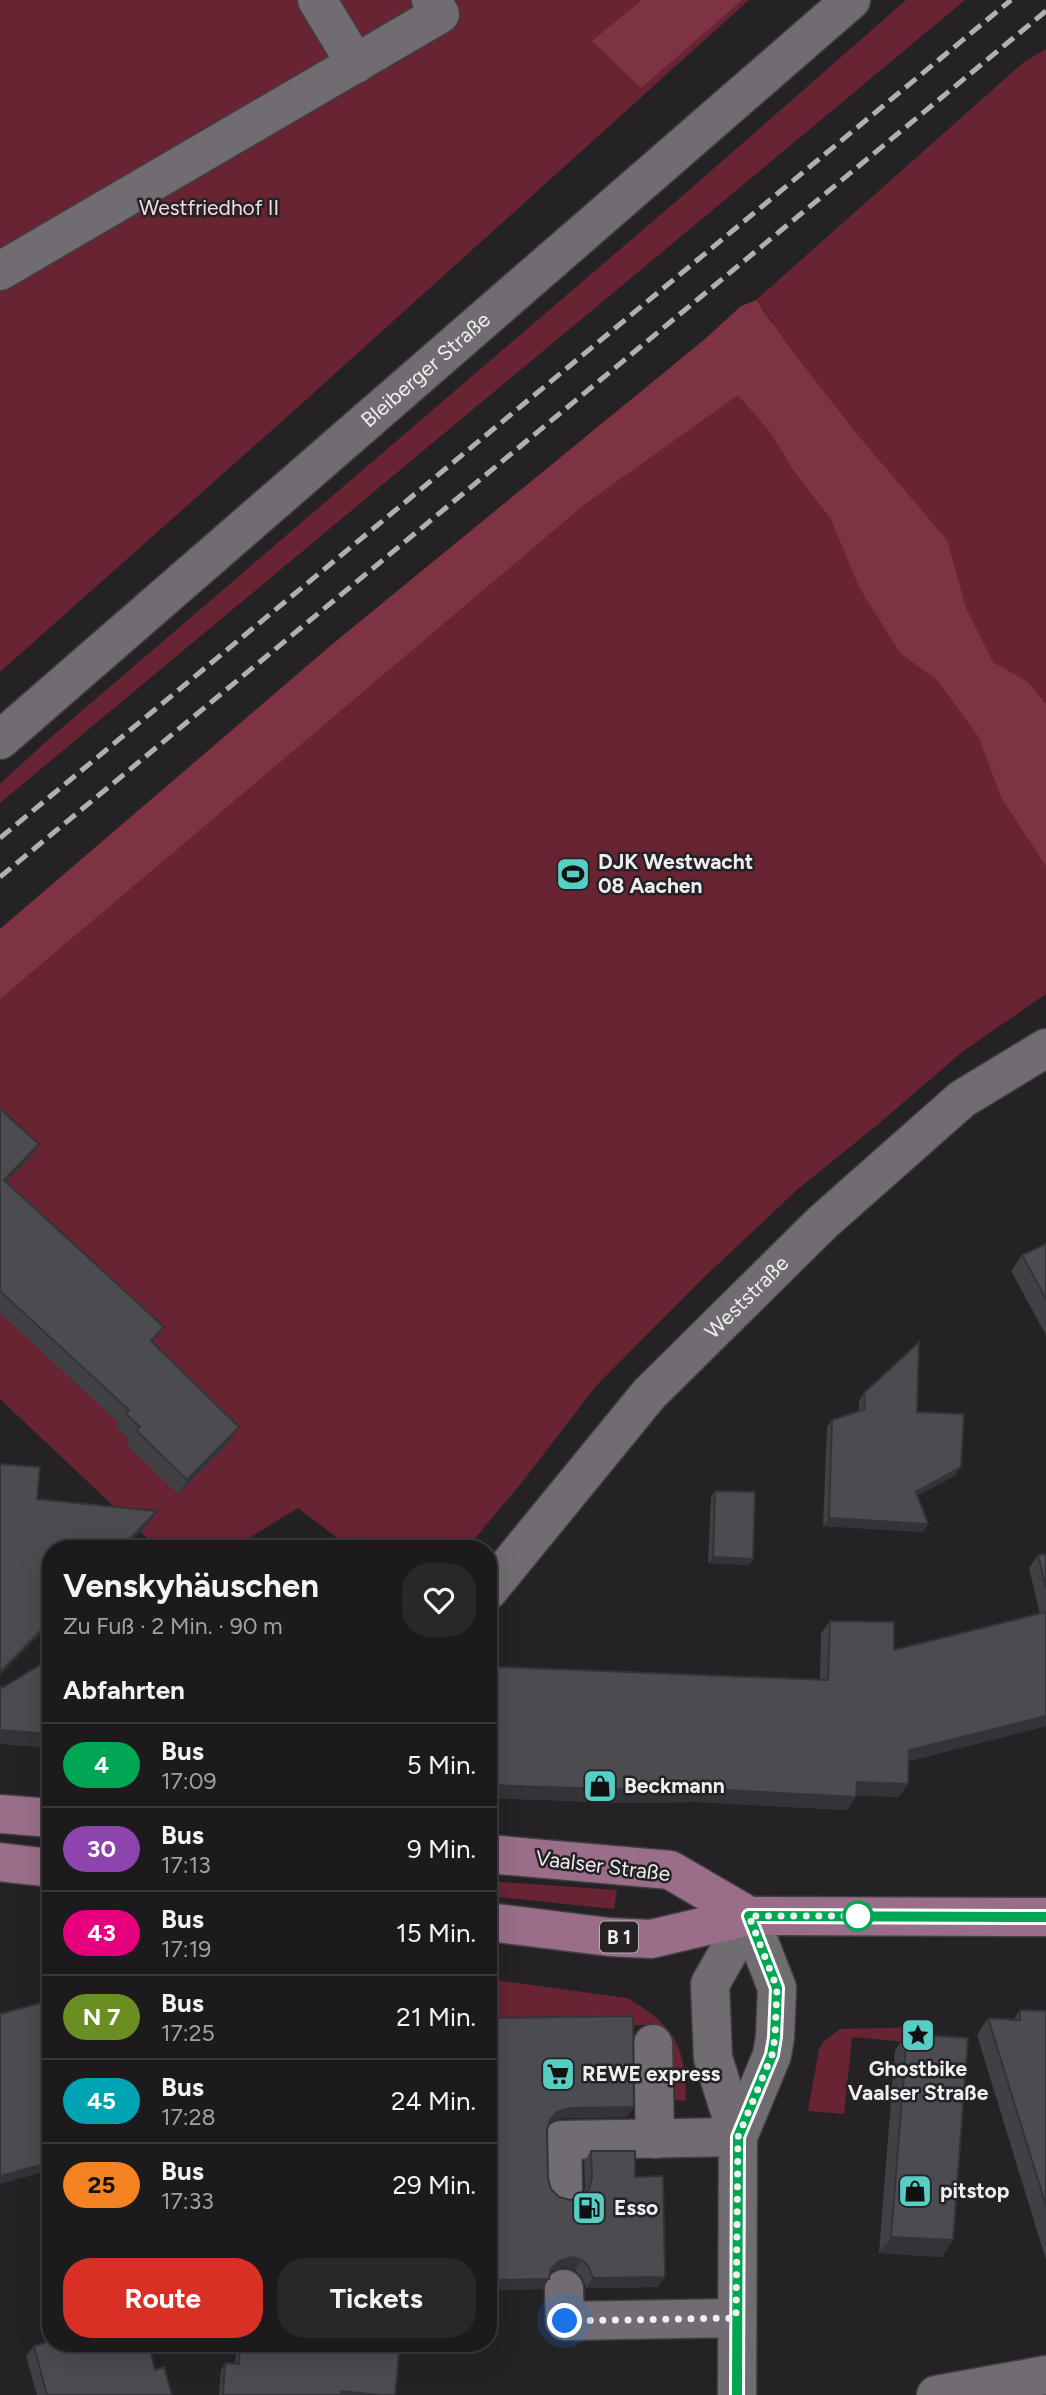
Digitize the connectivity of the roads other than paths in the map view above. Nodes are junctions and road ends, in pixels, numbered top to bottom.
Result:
1 (317, 0) edge
2 (431, 0) edge
3 (851, 0) edge
4 (356, 64) junction
5 (0, 271) edge
6 (0, 740) edge
7 (1046, 1048) edge
8 (497, 1580) edge
9 (0, 1814) edge
10 (42, 1817) edge
11 (497, 1855) edge
12 (0, 1862) edge
13 (42, 1867) edge
14 (749, 1916) junction
15 (1046, 1917) edge
16 (497, 1923) edge
17 (653, 2045) dead end
18 (738, 2137) junction
19 (655, 2139) junction
20 (563, 2188) dead end
21 (564, 2289) dead end
22 (736, 2318) junction
23 (1046, 2375) edge
24 (737, 2395) edge
25 (936, 2395) edge

1 - 4 street
2 - 4 street
3 - 6 street, Bleiberger Straße
4 - 5 street
7 - 8 street, Weststraße
9 - 10 main road
11 - 14 main road, Vaalser Straße
12 - 13 main road
14 - 15 main road, B 1
14 - 16 main road, B 1
14 - 18 street
14 - 18 street
17 - 19 street
18 - 19 street
18 - 22 street
19 - 20 street
21 - 22 street
22 - 24 street
23 - 25 street

